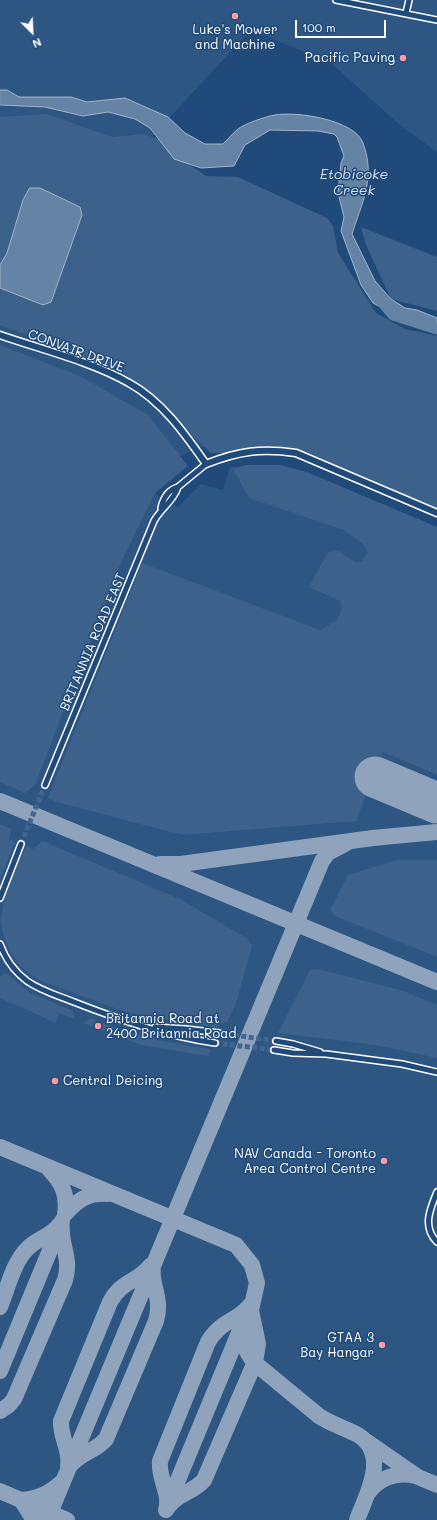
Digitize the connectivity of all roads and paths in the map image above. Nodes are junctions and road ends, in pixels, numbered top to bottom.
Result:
1 (336, 0) edge
2 (409, 0) edge
3 (406, 13) junction
4 (437, 20) edge
5 (0, 335) edge
6 (206, 464) junction
7 (437, 513) edge
8 (45, 785) tunnel mouth
9 (21, 844) tunnel mouth
10 (0, 898) edge
11 (0, 944) edge
12 (148, 1027) junction
13 (219, 1033) tunnel mouth
14 (276, 1041) tunnel mouth
15 (215, 1042) tunnel mouth
16 (274, 1050) tunnel mouth
17 (326, 1054) junction
18 (437, 1072) edge
19 (437, 1192) edge
20 (437, 1242) edge

1 - 3 street
2 - 3 street
3 - 4 street
5 - 6 street, CONVAIR DRIVE
6 - 7 street, BRITANNIA ROAD EAST
6 - 8 street, BRITANNIA ROAD EAST
9 - 10 street
11 - 12 street
12 - 13 street
12 - 15 street
14 - 17 street
16 - 17 street
17 - 18 street
19 - 20 street

